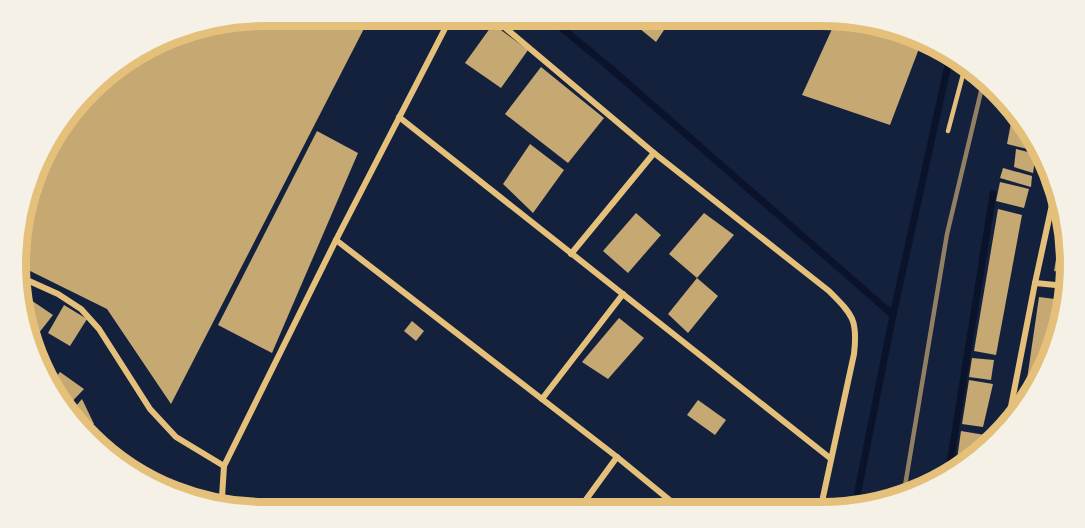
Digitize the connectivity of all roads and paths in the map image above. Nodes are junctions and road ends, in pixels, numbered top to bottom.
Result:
1 (446, 26) edge
2 (503, 26) edge
3 (963, 73) edge
4 (399, 117) junction
5 (948, 131) dead end
6 (654, 153) junction
7 (1052, 207) edge
8 (336, 240) junction
9 (571, 254) junction
10 (26, 280) edge
11 (1035, 282) junction
12 (1058, 285) edge
13 (623, 294) junction
14 (542, 399) junction
15 (1011, 408) edge
16 (617, 458) junction
17 (830, 458) junction
18 (224, 466) junction
19 (224, 499) edge
20 (585, 502) edge
21 (671, 502) edge
22 (821, 502) edge

1 - 4 street
2 - 6 street
3 - 5 lane
4 - 8 street
4 - 9 street
6 - 9 street
6 - 17 street
7 - 11 street
8 - 14 street
8 - 18 street
9 - 13 street
10 - 18 street
11 - 12 street
11 - 15 street
13 - 14 street
13 - 17 street
14 - 16 street
16 - 20 street
16 - 21 street
17 - 22 street
18 - 19 street

